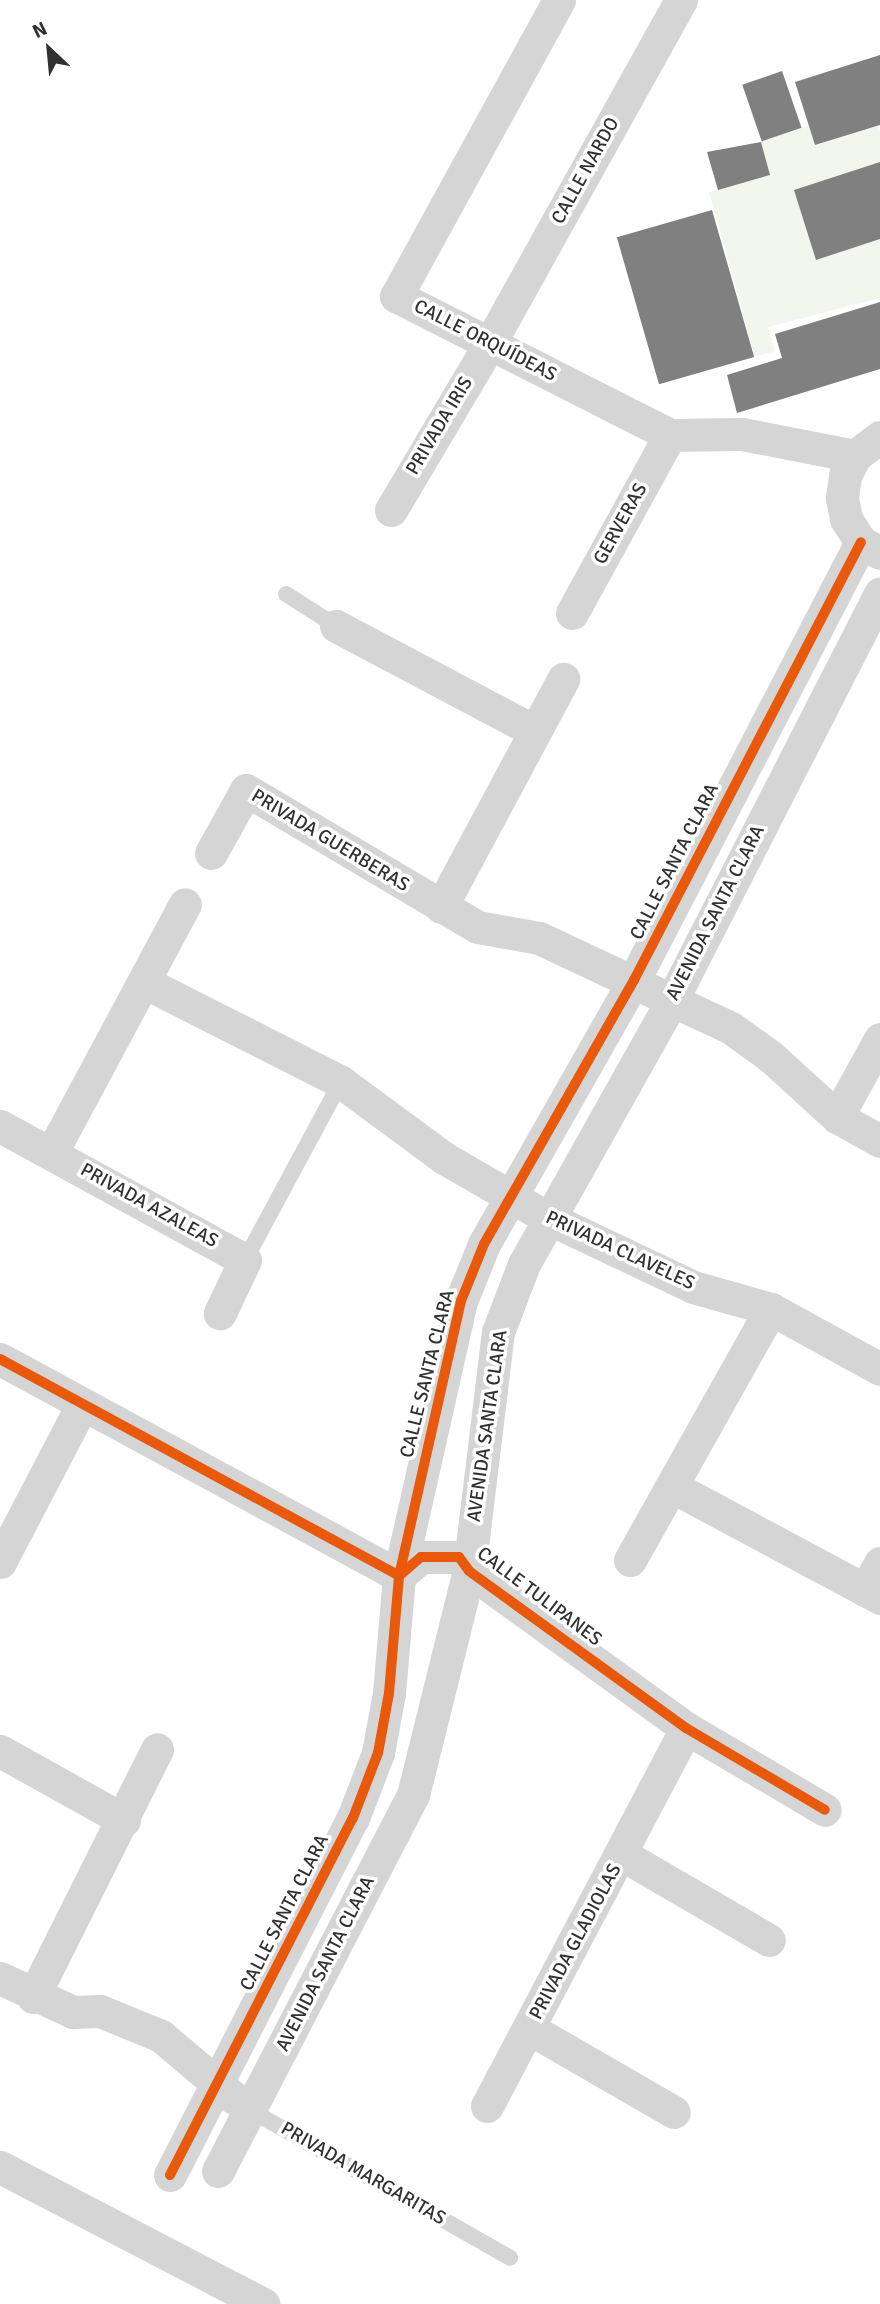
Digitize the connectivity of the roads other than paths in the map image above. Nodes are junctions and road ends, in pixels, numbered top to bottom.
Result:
1 (559, 0) edge
2 (681, 0) edge
3 (490, 343) junction
4 (670, 435) junction
5 (867, 447) edge
6 (391, 510) dead end
7 (871, 548) edge
8 (880, 593) edge
9 (286, 594) dead end
10 (572, 613) dead end
11 (336, 626) joint
12 (563, 679) dead end
13 (534, 731) junction
14 (211, 853) dead end
15 (185, 904) dead end
16 (441, 907) junction
17 (634, 980) junction
18 (146, 983) junction
19 (671, 1002) junction
20 (880, 1039) edge
21 (341, 1082) junction
22 (837, 1117) junction
23 (0, 1126) edge
24 (880, 1141) edge
25 (52, 1152) junction
26 (513, 1197) junction
27 (548, 1218) junction
28 (245, 1260) junction
29 (771, 1309) junction
30 (220, 1313) dead end
31 (0, 1359) edge
32 (880, 1369) edge
33 (82, 1405) junction
34 (673, 1487) junction
35 (630, 1560) dead end
36 (0, 1562) edge
37 (469, 1571) junction
38 (399, 1576) junction
39 (875, 1584) edge
40 (686, 1728) junction
41 (157, 1749) dead end
42 (0, 1751) edge
43 (825, 1810) dead end
44 (124, 1820) junction
45 (621, 1854) junction
46 (769, 1940) dead end
47 (0, 1978) edge
48 (33, 1997) junction
49 (530, 2029) junction
50 (218, 2086) junction
51 (487, 2106) dead end
52 (250, 2110) junction
53 (674, 2112) dead end
54 (2, 2171) edge
55 (218, 2171) dead end
56 (170, 2175) dead end
57 (510, 2258) dead end
58 (263, 2304) edge

1 - 3 street, CALLE ORQUÍDEAS
2 - 3 street, CALLE NARDO
3 - 4 street, CALLE ORQUÍDEAS
3 - 6 street, PRIVADA IRIS
4 - 5 street, CALLE ORQUÍDEAS
4 - 10 street, GERVERAS
5 - 7 street
7 - 17 street, CALLE SANTA CLARA
8 - 19 street, AVENIDA SANTA CLARA
9 - 11 lane
11 - 13 street
12 - 13 street
13 - 16 street
14 - 16 street, PRIVADA GUERBERAS
15 - 18 street
16 - 17 street, PRIVADA GUERBERAS
17 - 19 street, PRIVADA GUERBERAS
17 - 26 street, CALLE SANTA CLARA
18 - 21 street
18 - 25 street
19 - 22 street, PRIVADA GUERBERAS
19 - 27 street, AVENIDA SANTA CLARA
20 - 22 street
21 - 26 street
21 - 28 lane
22 - 24 street, PRIVADA GUERBERAS
23 - 25 street, PRIVADA AZALEAS
25 - 28 street, PRIVADA AZALEAS
26 - 27 street, PRIVADA CLAVELES
26 - 38 street, CALLE SANTA CLARA
27 - 29 street, PRIVADA CLAVELES
27 - 37 street, AVENIDA SANTA CLARA
28 - 30 street
29 - 32 street, PRIVADA CLAVELES
29 - 34 street
31 - 33 street
33 - 36 street
33 - 38 street
34 - 35 street
34 - 39 street
37 - 38 street, CALLE TULIPANES
37 - 40 street, CALLE TULIPANES
37 - 52 street, AVENIDA SANTA CLARA
38 - 50 street, CALLE SANTA CLARA
40 - 43 street, CALLE TULIPANES
40 - 45 street, PRIVADA GLADIOLAS
41 - 44 street
42 - 44 street
44 - 48 street
45 - 46 street, PRIVADA GLADIOLAS
45 - 49 street, PRIVADA GLADIOLAS
47 - 48 street, PRIVADA MARGARITAS
48 - 50 street, PRIVADA MARGARITAS
49 - 51 street, PRIVADA GLADIOLAS
49 - 53 street, PRIVADA GLADIOLAS
50 - 52 street, PRIVADA MARGARITAS
50 - 56 street, CALLE SANTA CLARA
52 - 55 street, AVENIDA SANTA CLARA
52 - 57 lane, PRIVADA MARGARITAS
54 - 58 street

